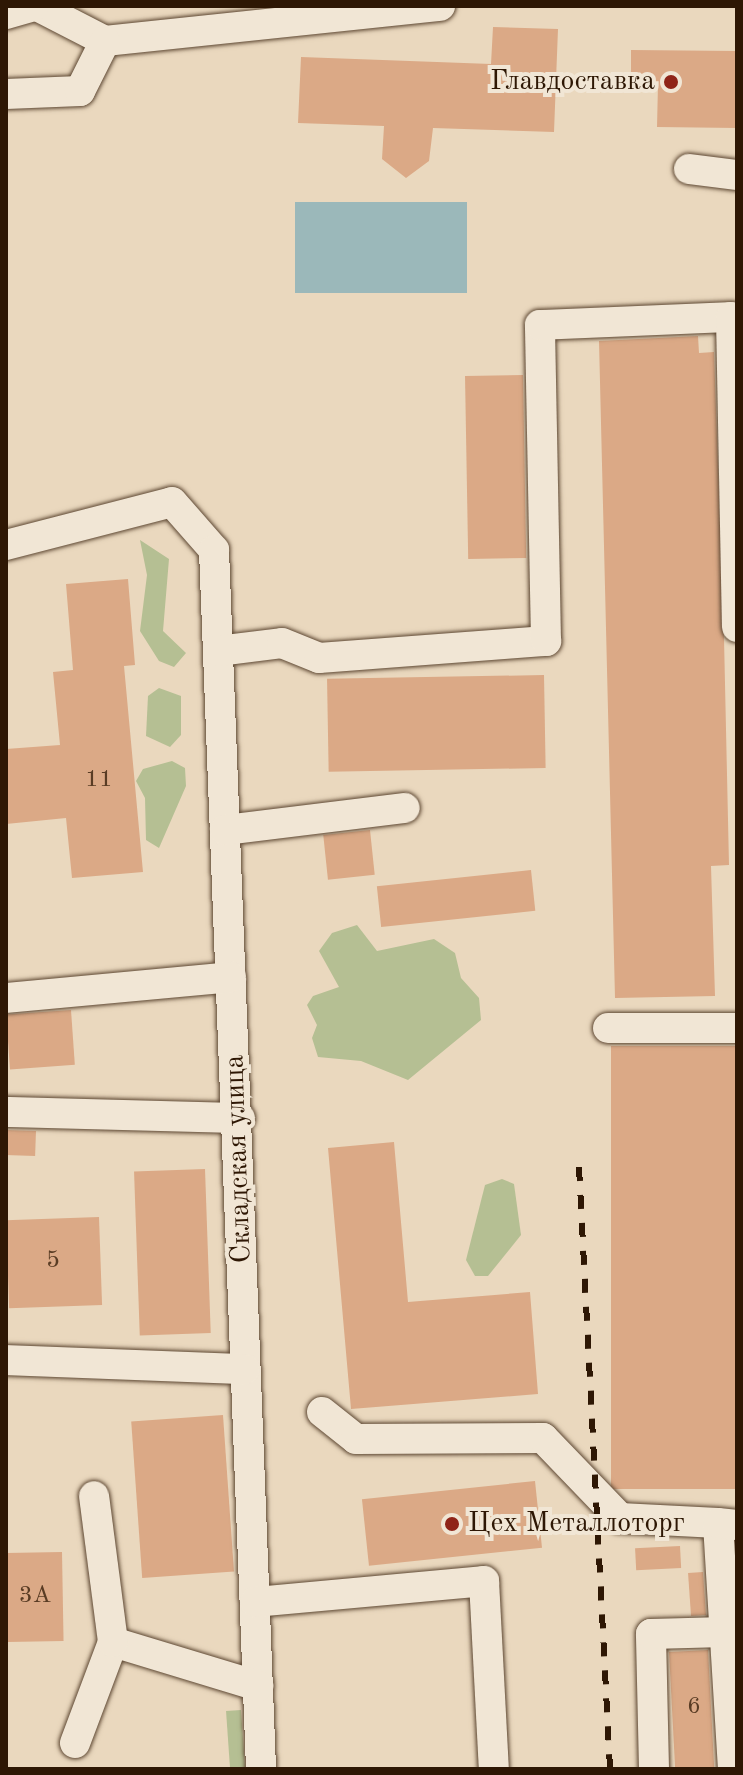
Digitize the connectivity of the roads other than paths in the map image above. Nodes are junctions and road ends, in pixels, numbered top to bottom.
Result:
1 (36, 6) edge
2 (440, 6) edge
3 (6, 14) edge
4 (105, 41) junction
5 (6, 94) edge
6 (689, 169) dead end
7 (737, 175) edge
8 (6, 545) edge
9 (737, 627) edge
10 (218, 651) junction
11 (405, 808) dead end
12 (225, 830) junction
13 (231, 977) junction
14 (6, 998) edge
15 (608, 1028) dead end
16 (737, 1028) edge
17 (6, 1112) edge
18 (240, 1118) junction
19 (6, 1360) edge
20 (245, 1369) junction
21 (322, 1412) dead end
22 (94, 1496) dead end
23 (728, 1524) edge
24 (255, 1602) junction
25 (725, 1632) junction
26 (113, 1642) junction
27 (258, 1686) junction
28 (75, 1743) dead end
29 (261, 1769) edge
30 (494, 1769) edge
31 (654, 1769) edge
32 (733, 1769) edge

1 - 3 street
1 - 4 street
2 - 4 street
4 - 5 street
6 - 7 street
8 - 10 street, Складская улица
9 - 10 street
10 - 12 street, Складская улица
11 - 12 street
12 - 13 street, Складская улица
13 - 14 street
13 - 18 street, Складская улица
15 - 16 street
17 - 18 street
18 - 20 street, Складская улица
19 - 20 street
20 - 24 street, Складская улица
21 - 23 street
22 - 26 street
23 - 25 street
24 - 27 street, Складская улица
24 - 30 street
25 - 31 street
25 - 32 street
26 - 27 street
26 - 28 street
27 - 29 street, Складская улица

